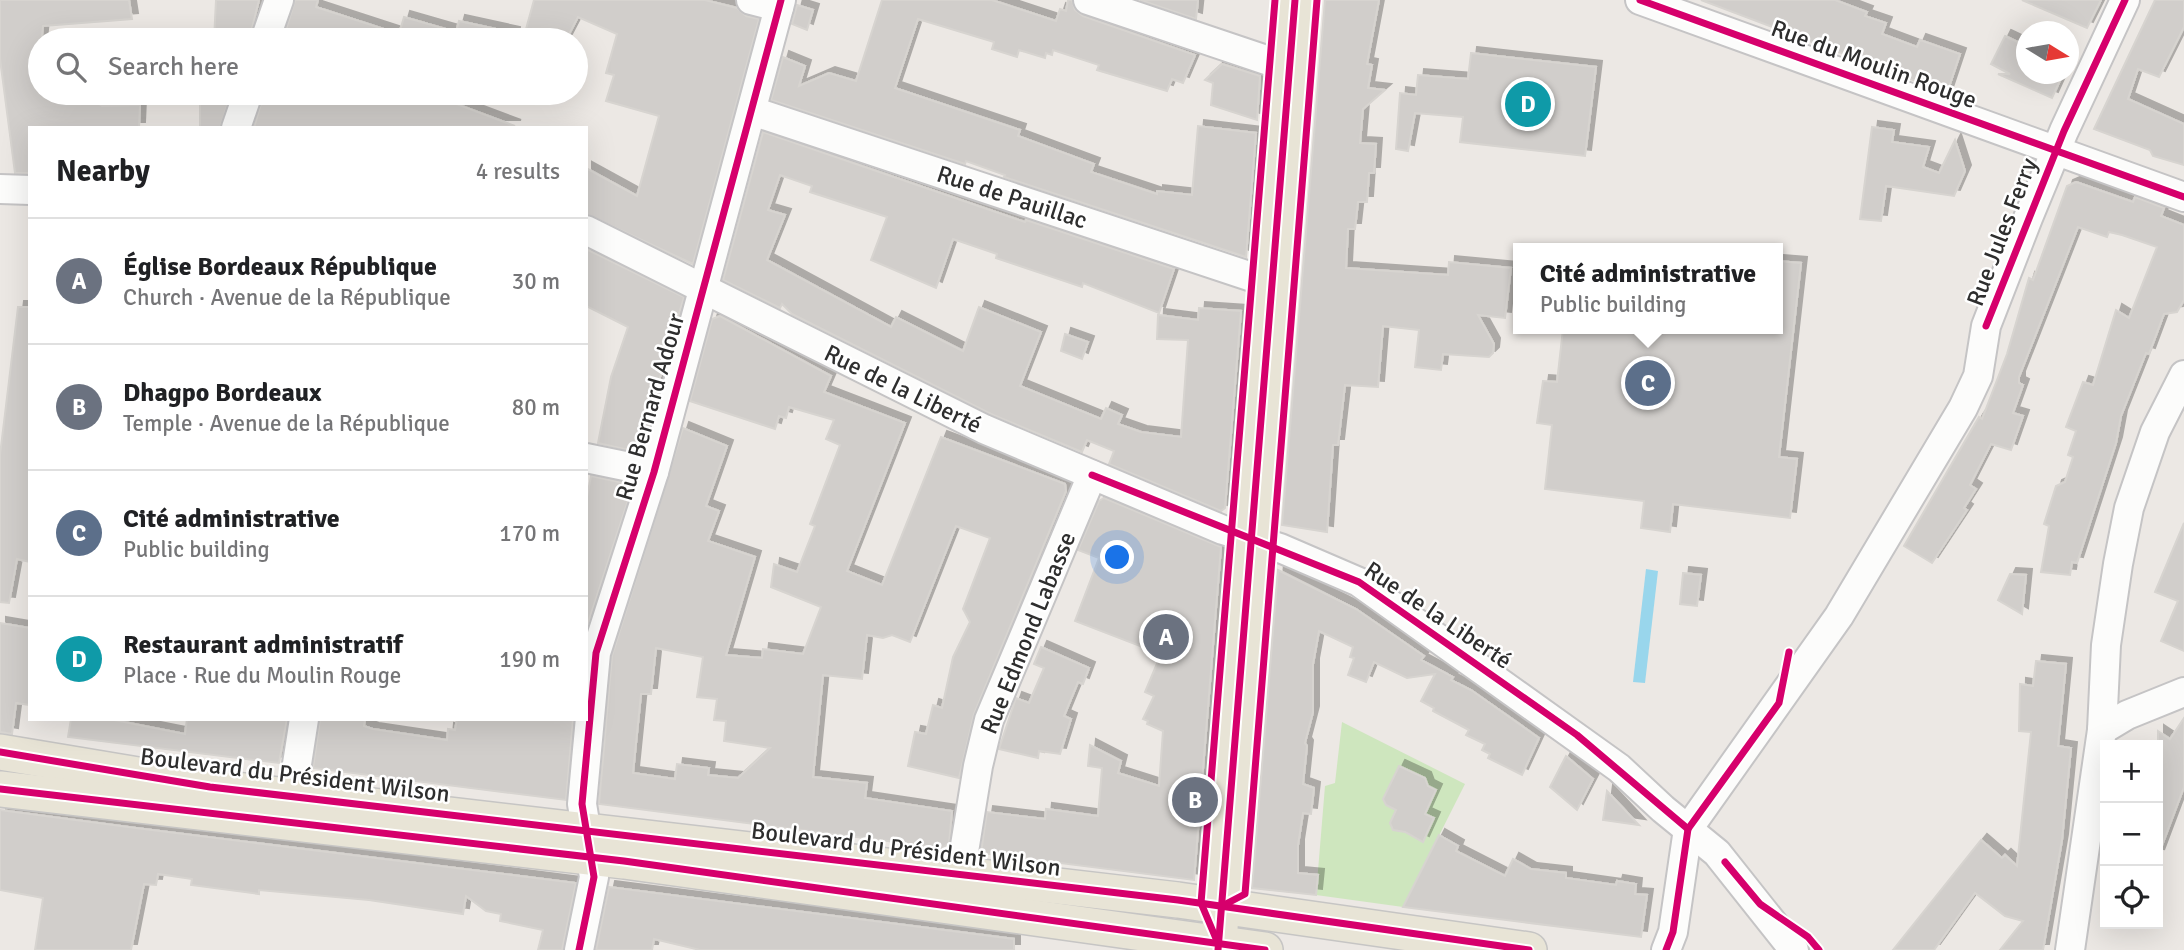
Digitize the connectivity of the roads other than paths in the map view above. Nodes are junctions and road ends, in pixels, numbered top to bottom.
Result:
1 (279, 0) edge
2 (751, 0) edge
3 (1088, 0) edge
4 (1296, 0) edge
5 (1640, 0) edge
6 (2125, 0) edge
7 (780, 4) edge
8 (269, 28) edge
9 (1290, 68) junction
10 (244, 105) edge
11 (752, 111) junction
12 (237, 126) edge
13 (2055, 150) junction
14 (0, 189) edge
15 (28, 190) edge
16 (2184, 197) edge
17 (588, 231) edge
18 (1272, 279) junction
19 (703, 289) junction
20 (2184, 375) edge
21 (588, 458) edge
22 (654, 472) junction
23 (1092, 475) junction
24 (1250, 539) junction
25 (2184, 692) edge
26 (304, 721) edge
27 (2102, 730) junction
28 (0, 752) edge
29 (0, 771) edge
30 (210, 787) junction
31 (0, 789) edge
32 (292, 796) junction
33 (1688, 829) junction
34 (588, 843) junction
35 (960, 876) junction
36 (1222, 906) junction
37 (1218, 947) edge
38 (579, 950) edge
39 (1265, 950) edge
40 (1529, 950) edge
41 (1666, 950) edge
42 (1794, 950) edge
43 (2070, 950) edge

1 - 8 street
2 - 7 street
3 - 9 street
4 - 9 main road
5 - 13 street, Rue du Moulin Rouge
6 - 13 street, Rue Jules Ferry
7 - 11 street, Rue Bernard Adour
9 - 18 main road
10 - 12 street
11 - 18 street, Rue de Pauillac
11 - 19 street, Rue Bernard Adour
13 - 16 street, Rue du Moulin Rouge
13 - 33 street, Rue Jules Ferry
14 - 15 street
17 - 19 street, Rue de la Liberté
18 - 24 main road
19 - 22 street, Rue Bernard Adour
19 - 23 street, Rue de la Liberté
20 - 27 street
21 - 22 street
22 - 34 street, Rue Bernard Adour
23 - 24 street, Rue de la Liberté
23 - 35 street, Rue Edmond Labasse
24 - 33 street, Rue de la Liberté
24 - 36 main road
25 - 27 street
26 - 32 street
27 - 43 street
28 - 30 main road, Boulevard du Président Wilson
29 - 30 main road
30 - 32 main road, Boulevard du Président Wilson
31 - 34 main road, Boulevard du Président Wilson
32 - 34 main road, Boulevard du Président Wilson
33 - 41 street, Rue Jules Ferry
33 - 42 street, Rue de la Liberté
34 - 35 main road, Boulevard du Président Wilson
34 - 37 main road, Boulevard du Président Wilson
34 - 38 street, Rue Bernard Adour
35 - 36 main road, Boulevard du Président Wilson
36 - 37 main road
36 - 40 main road, Boulevard du Président Wilson
37 - 39 main road, Boulevard du Président Wilson

